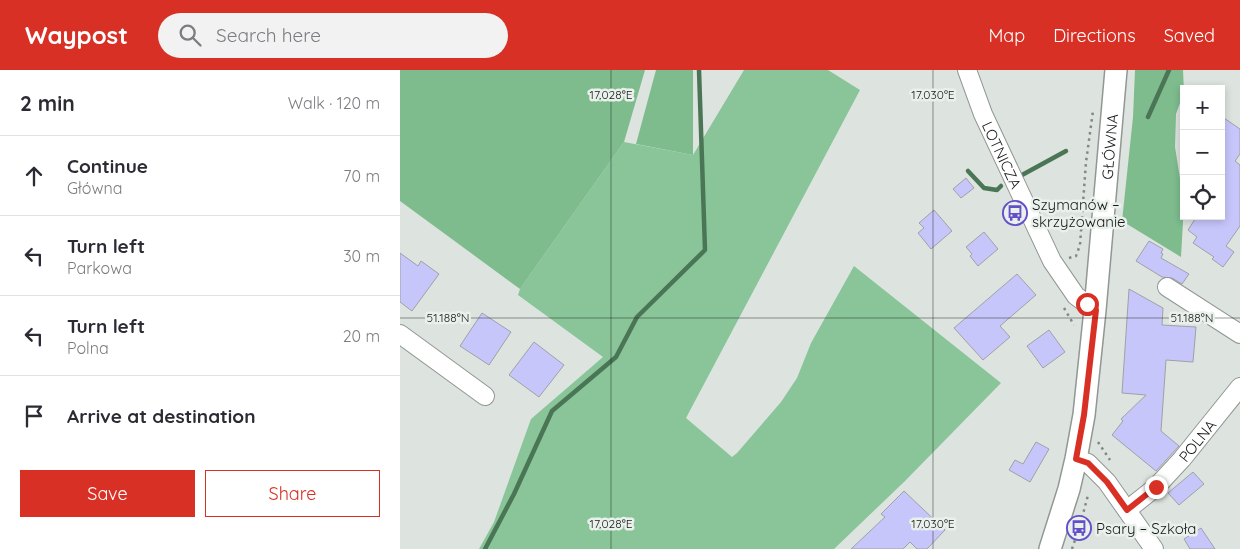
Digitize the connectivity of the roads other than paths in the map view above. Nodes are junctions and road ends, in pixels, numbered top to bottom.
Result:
1 (966, 70) edge
2 (1116, 70) edge
3 (1167, 287) dead end
4 (1096, 310) junction
5 (400, 334) edge
6 (1240, 334) edge
7 (1240, 387) edge
8 (485, 396) dead end
9 (1076, 459) junction
10 (1127, 510) junction
11 (1050, 549) edge
12 (1154, 549) edge

1 - 4 street, LOTNICZA
2 - 4 main road, GŁÓWNA
3 - 6 street
4 - 9 main road, GŁÓWNA
5 - 8 street
7 - 10 street, POLNA
9 - 10 street
9 - 11 main road, GŁÓWNA
10 - 12 street

